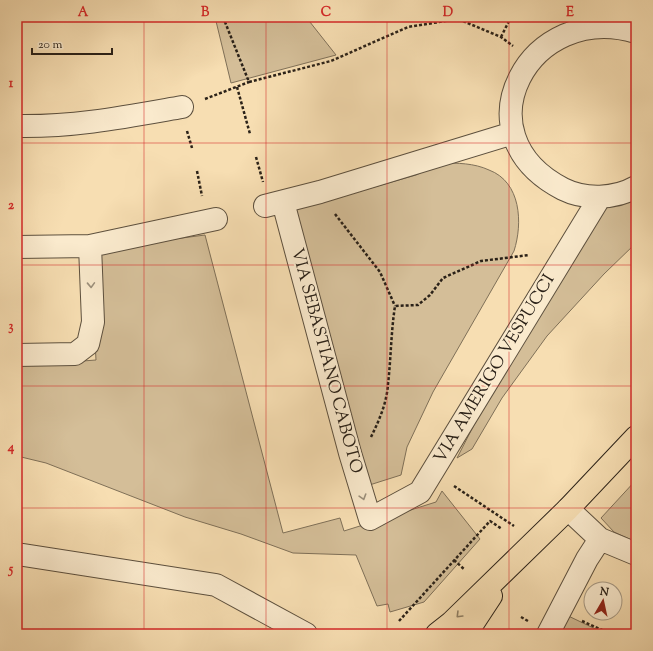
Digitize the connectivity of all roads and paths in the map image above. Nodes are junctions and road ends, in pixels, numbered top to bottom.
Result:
1 (223, 17) edge
2 (511, 17) edge
3 (458, 18) edge
4 (636, 32) edge
5 (500, 37) junction
6 (527, 57) junction
7 (249, 82) junction
8 (237, 87) junction
9 (182, 107) joint
10 (17, 126) edge
11 (513, 133) junction
12 (250, 134) dead end
13 (636, 187) edge
14 (320, 192) junction
15 (600, 197) junction
16 (216, 219) dead end
17 (90, 246) junction
18 (17, 247) edge
19 (529, 255) dead end
20 (395, 306) junction
21 (17, 355) edge
22 (636, 437) edge
23 (350, 453) junction
24 (437, 465) junction
25 (568, 509) junction
26 (370, 519) joint
27 (517, 528) dead end
28 (502, 529) dead end
29 (600, 540) junction
30 (17, 554) edge
31 (636, 554) edge
32 (516, 559) junction
33 (454, 560) junction
34 (465, 570) dead end
35 (560, 610) junction
36 (399, 621) dead end
37 (306, 634) edge
38 (437, 634) edge
39 (466, 634) edge
40 (548, 634) edge
41 (611, 634) edge

1 - 7 path
2 - 5 path
3 - 5 path
3 - 7 path
4 - 6 street
5 - 6 path
6 - 11 street
7 - 8 path
8 - 9 path
8 - 12 path
9 - 10 street
11 - 14 street
11 - 15 street
13 - 15 street
14 - 20 path
14 - 23 street, VIA SEBASTIANO CABOTO
15 - 24 street, VIA AMERIGO VESPUCCI
16 - 17 street
17 - 18 street
17 -> 21 street
19 - 20 path
20 - 23 path
22 - 25 main road
23 -> 26 street, VIA SEBASTIANO CABOTO
24 - 26 street, VIA AMERIGO VESPUCCI
24 - 27 path
25 - 29 street
25 - 32 main road
28 - 33 path
29 - 31 street
29 - 35 street
30 - 37 street
32 -> 38 main road
32 - 39 main road
33 - 34 path
33 - 36 path
35 - 40 street
35 - 41 path

